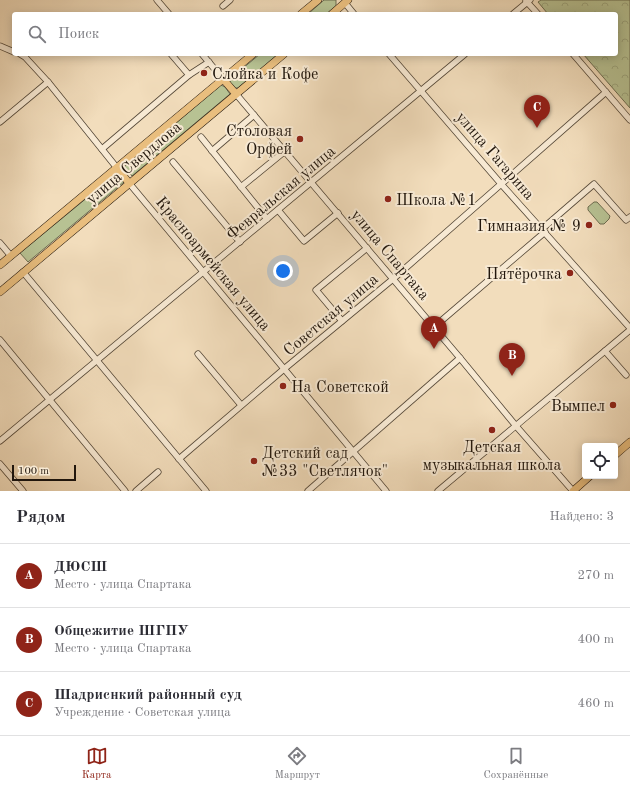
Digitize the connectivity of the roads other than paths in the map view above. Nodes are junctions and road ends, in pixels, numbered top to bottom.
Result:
1 (157, 0) edge
2 (230, 0) edge
3 (318, 0) edge
4 (345, 1) edge
5 (528, 1) edge
6 (222, 6) dead end
7 (167, 12) edge
8 (303, 12) edge
9 (334, 12) edge
10 (353, 12) edge
11 (515, 12) edge
12 (536, 12) edge
13 (0, 46) edge
14 (12, 51) edge
15 (23, 56) edge
16 (173, 56) edge
17 (204, 56) edge
18 (251, 56) edge
19 (282, 56) edge
20 (391, 56) edge
21 (463, 56) edge
22 (575, 56) edge
23 (209, 62) junction
24 (189, 75) junction
25 (223, 79) junction
26 (48, 82) junction
27 (421, 91) junction
28 (606, 92) junction
29 (236, 94) junction
30 (254, 115) junction
31 (630, 120) edge
32 (0, 122) edge
33 (201, 137) dead end
34 (102, 149) junction
35 (212, 151) junction
36 (285, 151) junction
37 (173, 162) dead end
38 (117, 168) junction
39 (311, 182) junction
40 (129, 183) junction
41 (502, 185) junction
42 (241, 187) junction
43 (278, 210) junction
44 (338, 213) junction
45 (630, 217) edge
46 (267, 219) junction
47 (544, 230) junction
48 (240, 242) junction
49 (0, 243) edge
50 (367, 248) junction
51 (11, 256) junction
52 (0, 265) edge
53 (22, 272) junction
54 (203, 272) junction
55 (393, 279) junction
56 (0, 292) edge
57 (342, 321) junction
58 (434, 327) junction
59 (630, 329) edge
60 (0, 340) edge
61 (604, 351) junction
62 (198, 354) dead end
63 (460, 358) junction
64 (97, 360) junction
65 (284, 369) junction
66 (626, 375) dead end
67 (49, 400) junction
68 (241, 405) junction
69 (516, 426) junction
70 (0, 441) edge
71 (630, 442) edge
72 (354, 452) junction
73 (618, 452) edge
74 (179, 459) junction
75 (0, 464) edge
76 (158, 472) dead end
77 (586, 479) edge
78 (23, 491) edge
79 (125, 491) edge
80 (136, 491) edge
81 (206, 491) edge
82 (308, 491) edge
83 (386, 491) edge
84 (438, 491) edge
85 (572, 491) edge

1 - 7 street
2 - 6 street
3 - 8 main road
4 - 9 main road
4 - 10 street
5 - 11 street
5 - 12 street
13 - 14 street
15 - 26 street, Красноармейская улица
16 - 24 street
17 - 23 street, улица Спартака
18 - 25 main road, улица Свердлова
19 - 29 main road, улица Свердлова
20 - 27 street, улица Гагарина
21 - 27 street, Февральская улица
22 - 28 street
23 - 24 street
23 - 25 street, улица Спартака
24 - 34 street
25 - 29 main road, улица Спартака
25 - 38 main road, улица Свердлова
26 - 32 street
26 - 34 street, Красноармейская улица
27 - 39 street, Февральская улица
27 - 41 street, улица Гагарина
28 - 31 street
28 - 41 street, Советская улица
29 - 30 street, улица Спартака
29 - 40 main road, улица Свердлова
30 - 35 street
30 - 36 street, улица Спартака
33 - 35 street
34 - 38 street, Красноармейская улица
35 - 42 street
36 - 39 street, улица Спартака
36 - 42 street
37 - 48 street
38 - 40 main road, Красноармейская улица
38 - 51 main road, улица Свердлова
39 - 43 street, Февральская улица
39 - 44 street, улица Спартака
40 - 53 main road, улица Свердлова
40 - 54 street, Красноармейская улица
41 - 47 street, улица Гагарина
41 - 55 street, Советская улица
42 - 46 street
43 - 44 street
43 - 46 street, Февральская улица
44 - 50 street, улица Спартака
45 - 47 street
46 - 48 street, Февральская улица
47 - 58 street
47 - 59 street, улица Гагарина
48 - 54 street, Февральская улица
49 - 51 street
50 - 55 street, улица Спартака
50 - 57 street
51 - 52 main road, улица Свердлова
53 - 56 main road, улица Свердлова
53 - 64 street
54 - 64 street, Февральская улица
54 - 65 street, Красноармейская улица
55 - 57 street, Советская улица
55 - 58 street, улица Спартака
57 - 65 street, Советская улица
58 - 63 street, улица Спартака
59 - 61 street
60 - 67 street
61 - 66 street
61 - 69 street
62 - 68 street
63 - 69 street, улица Спартака
63 - 72 street
64 - 67 street, Февральская улица
64 - 74 street
65 - 68 street, Советская улица
65 - 72 street, Красноармейская улица
67 - 70 street, Февральская улица
67 - 79 street
68 - 74 street, Советская улица
69 - 84 street
69 - 85 street, улица Спартака
71 - 73 main road
72 - 82 street
72 - 83 street, Красноармейская улица
74 - 81 street
75 - 78 street
76 - 80 street
77 - 85 main road

